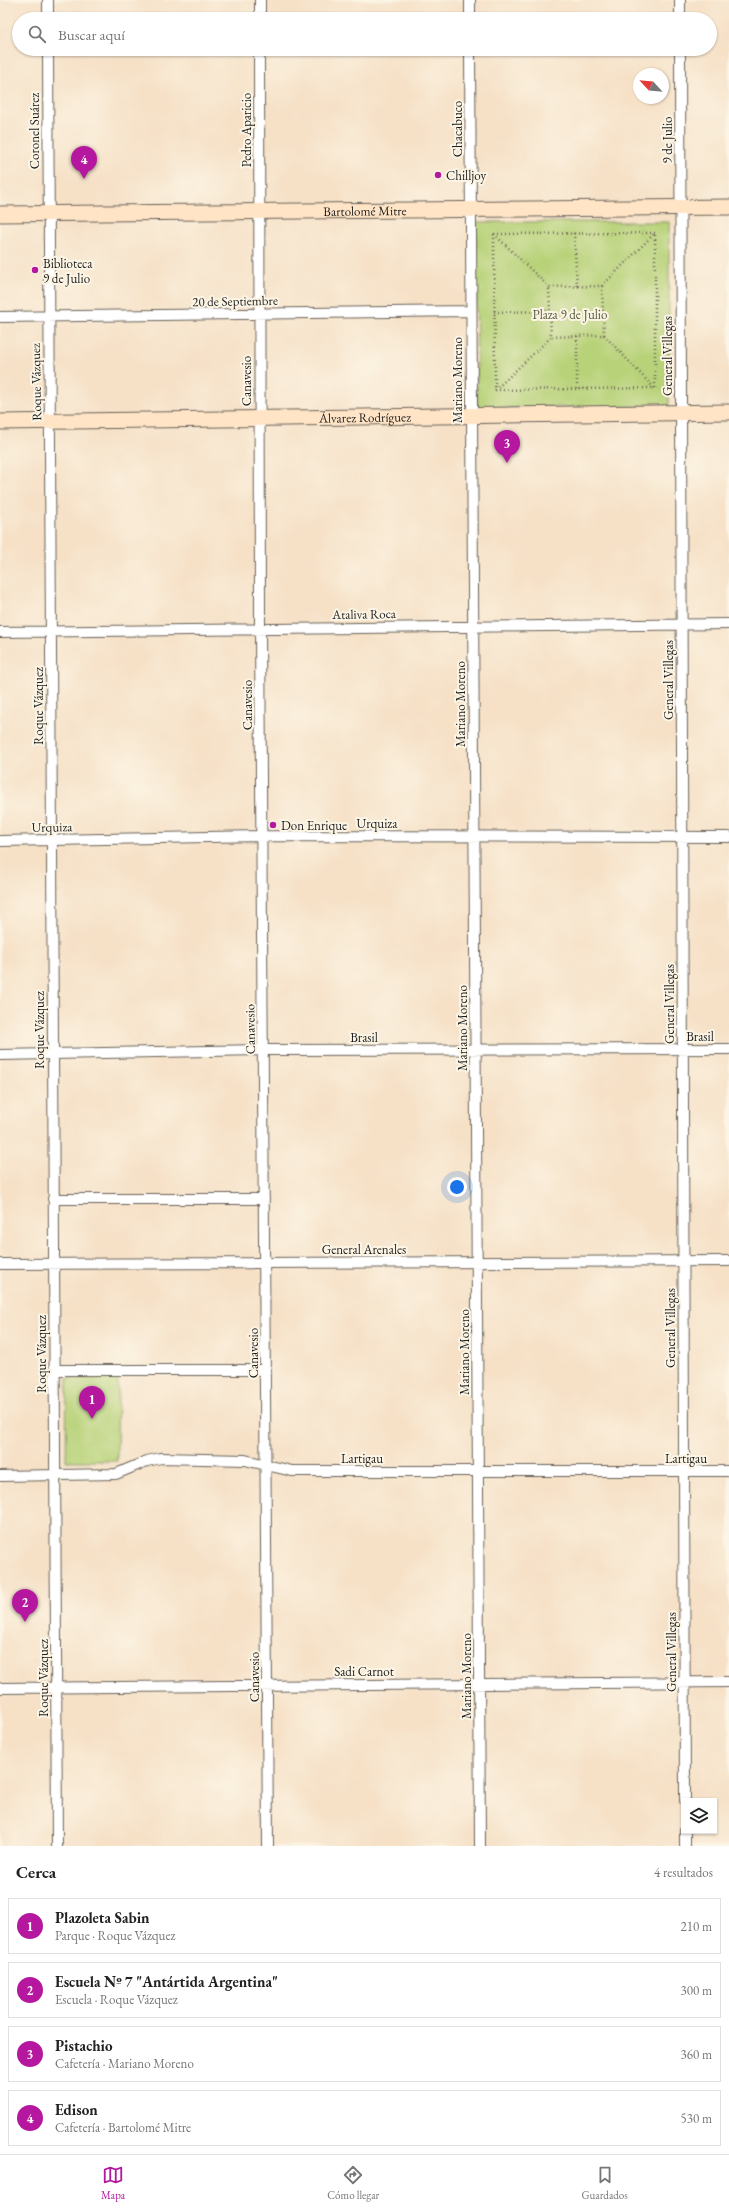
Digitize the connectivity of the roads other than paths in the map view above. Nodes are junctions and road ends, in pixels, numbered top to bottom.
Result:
1 (48, 0) edge
2 (260, 0) edge
3 (470, 0) edge
4 (680, 0) edge
5 (48, 12) edge
6 (260, 12) edge
7 (470, 12) edge
8 (680, 12) edge
9 (48, 56) edge
10 (259, 56) edge
11 (470, 56) edge
12 (680, 56) edge
13 (680, 207) junction
14 (729, 207) edge
15 (470, 209) junction
16 (259, 211) junction
17 (47, 213) junction
18 (0, 214) edge
19 (470, 311) junction
20 (259, 314) junction
21 (0, 317) edge
22 (48, 317) junction
23 (680, 412) junction
24 (729, 412) edge
25 (471, 415) junction
26 (259, 418) junction
27 (49, 421) junction
28 (0, 422) edge
29 (681, 623) junction
30 (729, 624) edge
31 (472, 626) junction
32 (260, 628) junction
33 (0, 632) edge
34 (50, 632) junction
35 (261, 836) junction
36 (473, 837) junction
37 (682, 837) junction
38 (729, 837) edge
39 (51, 840) junction
40 (0, 841) edge
41 (683, 1049) junction
42 (729, 1049) edge
43 (263, 1050) junction
44 (475, 1050) junction
45 (52, 1054) junction
46 (0, 1055) edge
47 (53, 1199) junction
48 (264, 1199) junction
49 (683, 1260) junction
50 (729, 1261) edge
51 (476, 1262) junction
52 (265, 1263) junction
53 (0, 1264) edge
54 (54, 1264) junction
55 (54, 1370) junction
56 (266, 1370) junction
57 (267, 1464) junction
58 (684, 1470) junction
59 (478, 1471) junction
60 (729, 1471) edge
61 (0, 1476) edge
62 (55, 1476) junction
63 (685, 1682) junction
64 (729, 1682) edge
65 (479, 1683) junction
66 (267, 1685) junction
67 (0, 1688) edge
68 (56, 1688) junction
69 (685, 1798) edge
70 (685, 1834) edge
71 (57, 1846) edge
72 (268, 1846) edge
73 (480, 1846) edge
74 (685, 1846) edge

1 - 5 street
2 - 6 street
3 - 7 street
4 - 8 street
9 - 17 street, Coronel Suárez
10 - 16 street, Pedro Aparicio
11 - 15 street, Chacabuco
12 - 13 street, 9 de Julio
13 - 14 main road, Bartolomé Mitre
13 - 15 main road, Bartolomé Mitre
13 - 23 street, General Villegas
15 - 16 main road, Bartolomé Mitre
15 - 19 street, Mariano Moreno
16 - 17 main road, Bartolomé Mitre
16 - 20 street, Canavesio
17 - 18 main road, Bartolomé Mitre
17 - 22 street, Roque Vázquez
19 - 20 street, 20 de Septiembre
19 - 25 street, Mariano Moreno
20 - 22 street, 20 de Septiembre
20 - 26 street, Canavesio
21 - 22 street, 20 de Septiembre
22 - 27 street, Roque Vázquez
23 - 24 main road, Álvarez Rodríguez
23 - 25 main road, Álvarez Rodríguez
23 - 29 street, General Villegas
25 - 26 main road, Álvarez Rodríguez
25 - 31 street, Mariano Moreno
26 - 27 main road, Álvarez Rodríguez
26 - 32 street, Canavesio
27 - 28 main road, Álvarez Rodríguez
27 - 34 street, Roque Vázquez
29 - 30 street, Ataliva Roca
29 - 31 street, Ataliva Roca
29 - 37 street, General Villegas
31 - 32 street, Ataliva Roca
31 - 36 street, Mariano Moreno
32 - 34 street, Ataliva Roca
32 - 35 street, Canavesio
33 - 34 street, Ataliva Roca
34 - 39 street, Roque Vázquez
35 - 36 street, Urquiza
35 - 39 street, Urquiza
35 - 43 street, Canavesio
36 - 37 street, Urquiza
36 - 44 street, Mariano Moreno
37 - 38 street, Urquiza
37 - 41 street, General Villegas
39 - 40 street, Urquiza
39 - 45 street, Roque Vázquez
41 - 42 street, Brasil
41 - 44 street, Brasil
41 - 49 street, General Villegas
43 - 44 street, Brasil
43 - 45 street, Brasil
43 - 48 street, Canavesio
44 - 51 street, Mariano Moreno
45 - 46 street, Brasil
45 - 47 street, Roque Vázquez
47 - 48 street
47 - 54 street, Roque Vázquez
48 - 52 street, Canavesio
49 - 50 street, General Arenales
49 - 51 street, General Arenales
49 - 58 street, General Villegas
51 - 52 street, General Arenales
51 - 59 street, Mariano Moreno
52 - 54 street, General Arenales
52 - 56 street, Canavesio
53 - 54 street, General Arenales
54 - 55 street, Roque Vázquez
55 - 56 street
55 - 62 street, Roque Vázquez
56 - 57 street, Canavesio
57 - 59 street, Lartigau
57 - 62 street, Lartigau
57 - 66 street, Canavesio
58 - 59 street, Lartigau
58 - 60 street, Lartigau
58 - 63 street, General Villegas
59 - 65 street, Mariano Moreno
61 - 62 street, Lartigau
62 - 68 street, Roque Vázquez
63 - 64 street, Sadi Carnot
63 - 65 street, Sadi Carnot
63 - 69 street, General Villegas
65 - 66 street, Sadi Carnot
65 - 73 street, Mariano Moreno
66 - 68 street, Sadi Carnot
66 - 72 street, Canavesio
67 - 68 street, Sadi Carnot
68 - 71 street, Roque Vázquez
70 - 74 street

